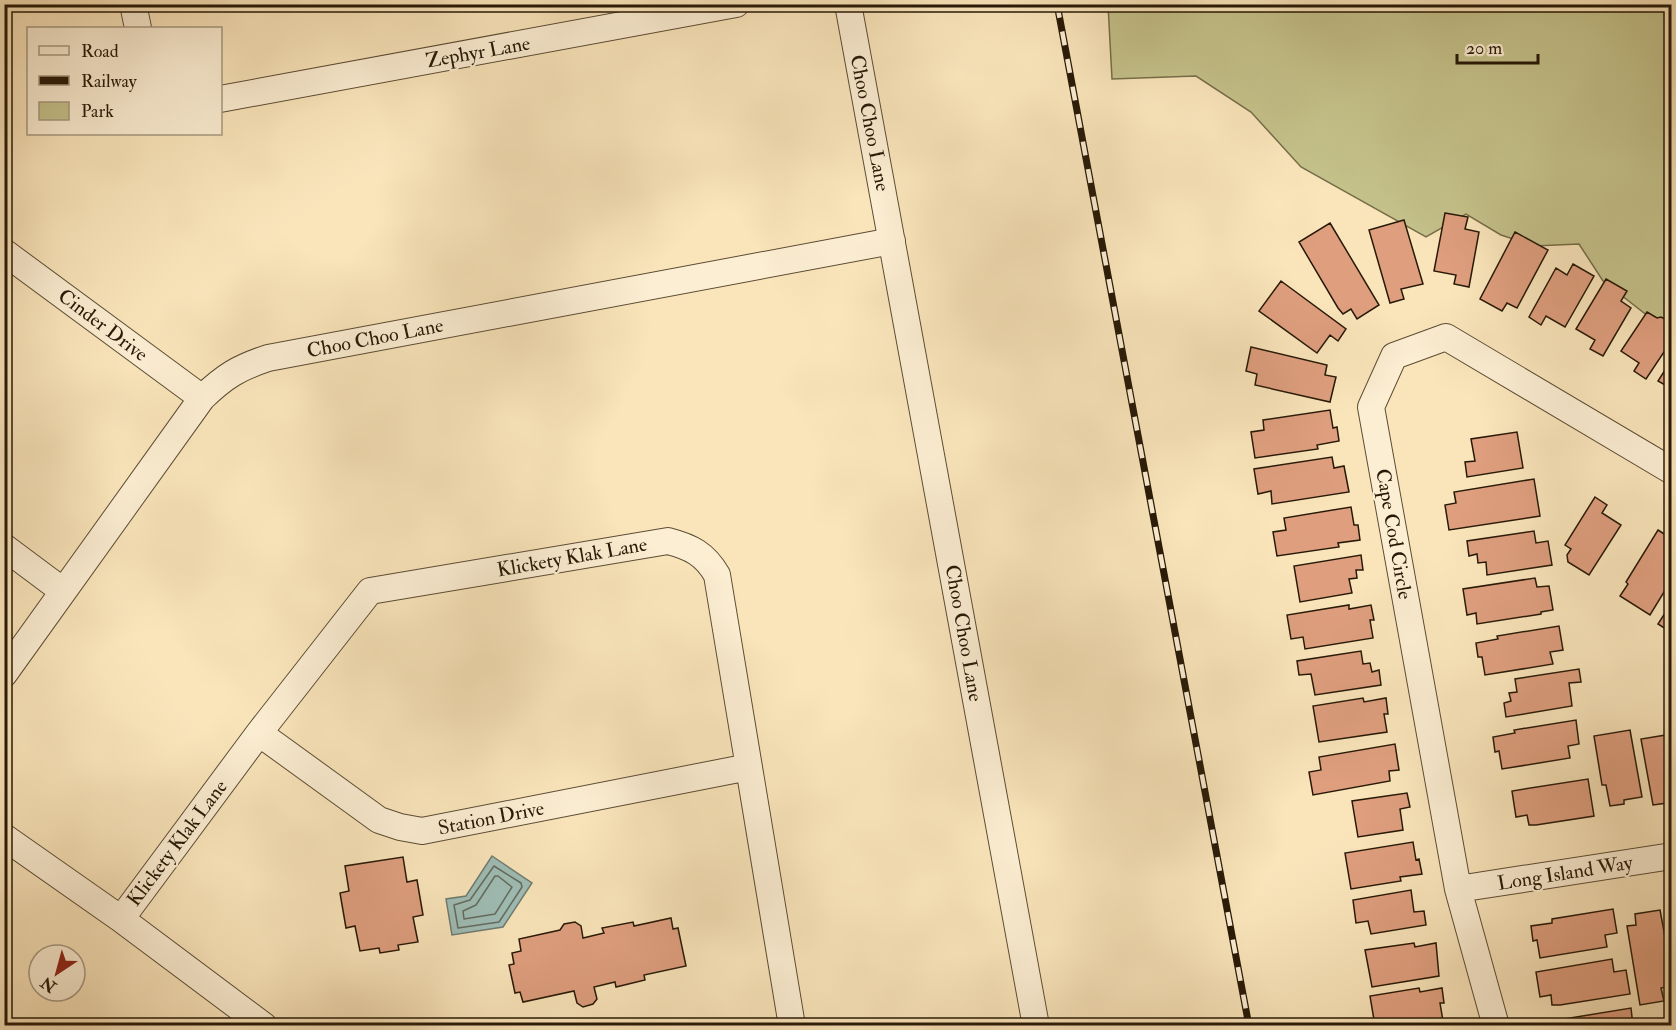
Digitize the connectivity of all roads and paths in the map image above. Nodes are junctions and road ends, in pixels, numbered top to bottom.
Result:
1 (133, 4) edge
2 (736, 4) edge
3 (848, 4) edge
4 (138, 27) edge
5 (222, 99) edge
6 (892, 242) junction
7 (4, 252) edge
8 (202, 398) junction
9 (1671, 471) edge
10 (4, 547) edge
11 (63, 591) junction
12 (4, 674) edge
13 (259, 733) junction
14 (749, 767) junction
15 (4, 837) edge
16 (1671, 856) edge
17 (1458, 889) junction
18 (121, 919) junction
19 (264, 1026) edge
20 (792, 1026) edge
21 (1036, 1026) edge
22 (1496, 1026) edge

1 - 4 street
2 - 5 street, Zephyr Lane
3 - 6 street, Choo Choo Lane
6 - 8 street, Choo Choo Lane
6 - 21 street, Choo Choo Lane
7 - 8 street, Cinder Drive
8 - 11 street, Choo Choo Lane
9 - 17 street, Cape Cod Circle
10 - 11 street
11 - 12 street, Choo Choo Lane
13 - 14 street, Station Drive
13 - 14 street, Klickety Klak Lane
13 - 18 street, Klickety Klak Lane
14 - 20 street, Klickety Klak Lane
15 - 18 street
16 - 17 street, Long Island Way
17 - 22 street, Cape Cod Circle
18 - 19 street

